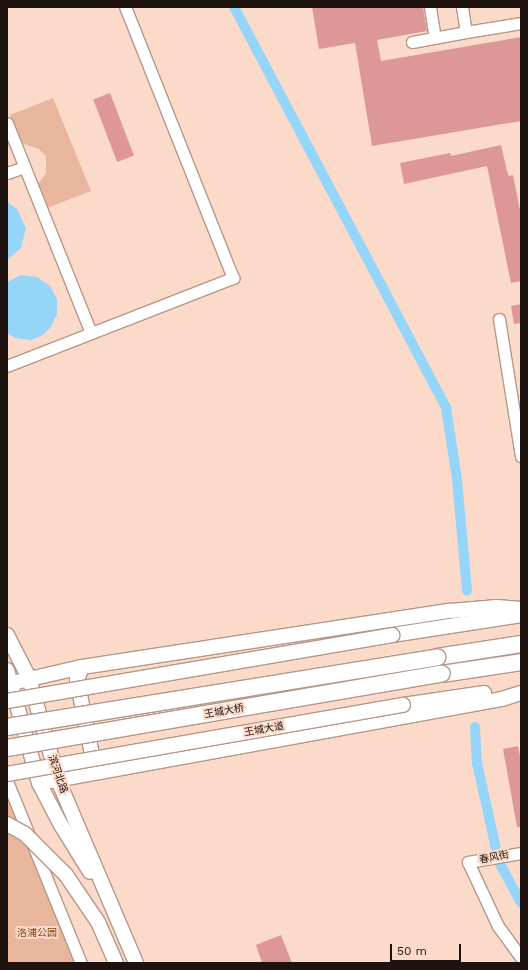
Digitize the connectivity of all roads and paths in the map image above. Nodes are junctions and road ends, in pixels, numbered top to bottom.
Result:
1 (125, 7) edge
2 (430, 7) edge
3 (462, 7) edge
4 (521, 24) edge
5 (466, 32) junction
6 (435, 38) junction
7 (412, 42) dead end
8 (7, 123) edge
9 (24, 167) junction
10 (7, 173) edge
11 (499, 319) dead end
12 (91, 333) junction
13 (7, 366) edge
14 (521, 456) edge
15 (521, 609) edge
16 (521, 615) edge
17 (7, 635) edge
18 (521, 644) edge
19 (521, 662) edge
20 (521, 666) edge
21 (82, 667) junction
22 (442, 674) junction
23 (10, 677) edge
24 (29, 678) junction
25 (521, 687) edge
26 (521, 693) edge
27 (7, 701) edge
28 (7, 727) edge
29 (7, 748) edge
30 (100, 772) junction
31 (7, 774) edge
32 (7, 780) edge
33 (58, 780) junction
34 (39, 783) junction
35 (7, 824) edge
36 (521, 853) edge
37 (115, 912) junction
38 (521, 958) edge
39 (81, 963) edge
40 (116, 963) edge
41 (136, 963) edge

1 - 12 street
2 - 6 street
3 - 5 street
4 - 5 street
5 - 6 street
6 - 7 street
8 - 9 street
9 - 10 street
9 - 12 street
11 - 14 street
12 - 13 street
15 - 21 main road
16 - 27 main road, bridge
17 - 24 main road, 滨河北路
18 - 28 highway, 王城大桥, bridge
19 - 22 highway
20 - 22 main road
21 - 24 main road
21 - 30 main road
22 - 29 highway, 王城大桥, bridge
23 - 24 main road
23 - 34 main road, 滨河北路
24 - 33 main road, 滨河北路
25 - 31 main road, 王城大道, bridge
26 - 30 main road
30 - 33 main road
32 - 39 street
33 - 34 main road
33 - 37 main road, 滨河北路
34 - 37 main road, 滨河北路
35 - 40 main road, bridge
36 - 38 street, 春风街
37 - 41 main road, 滨河北路

